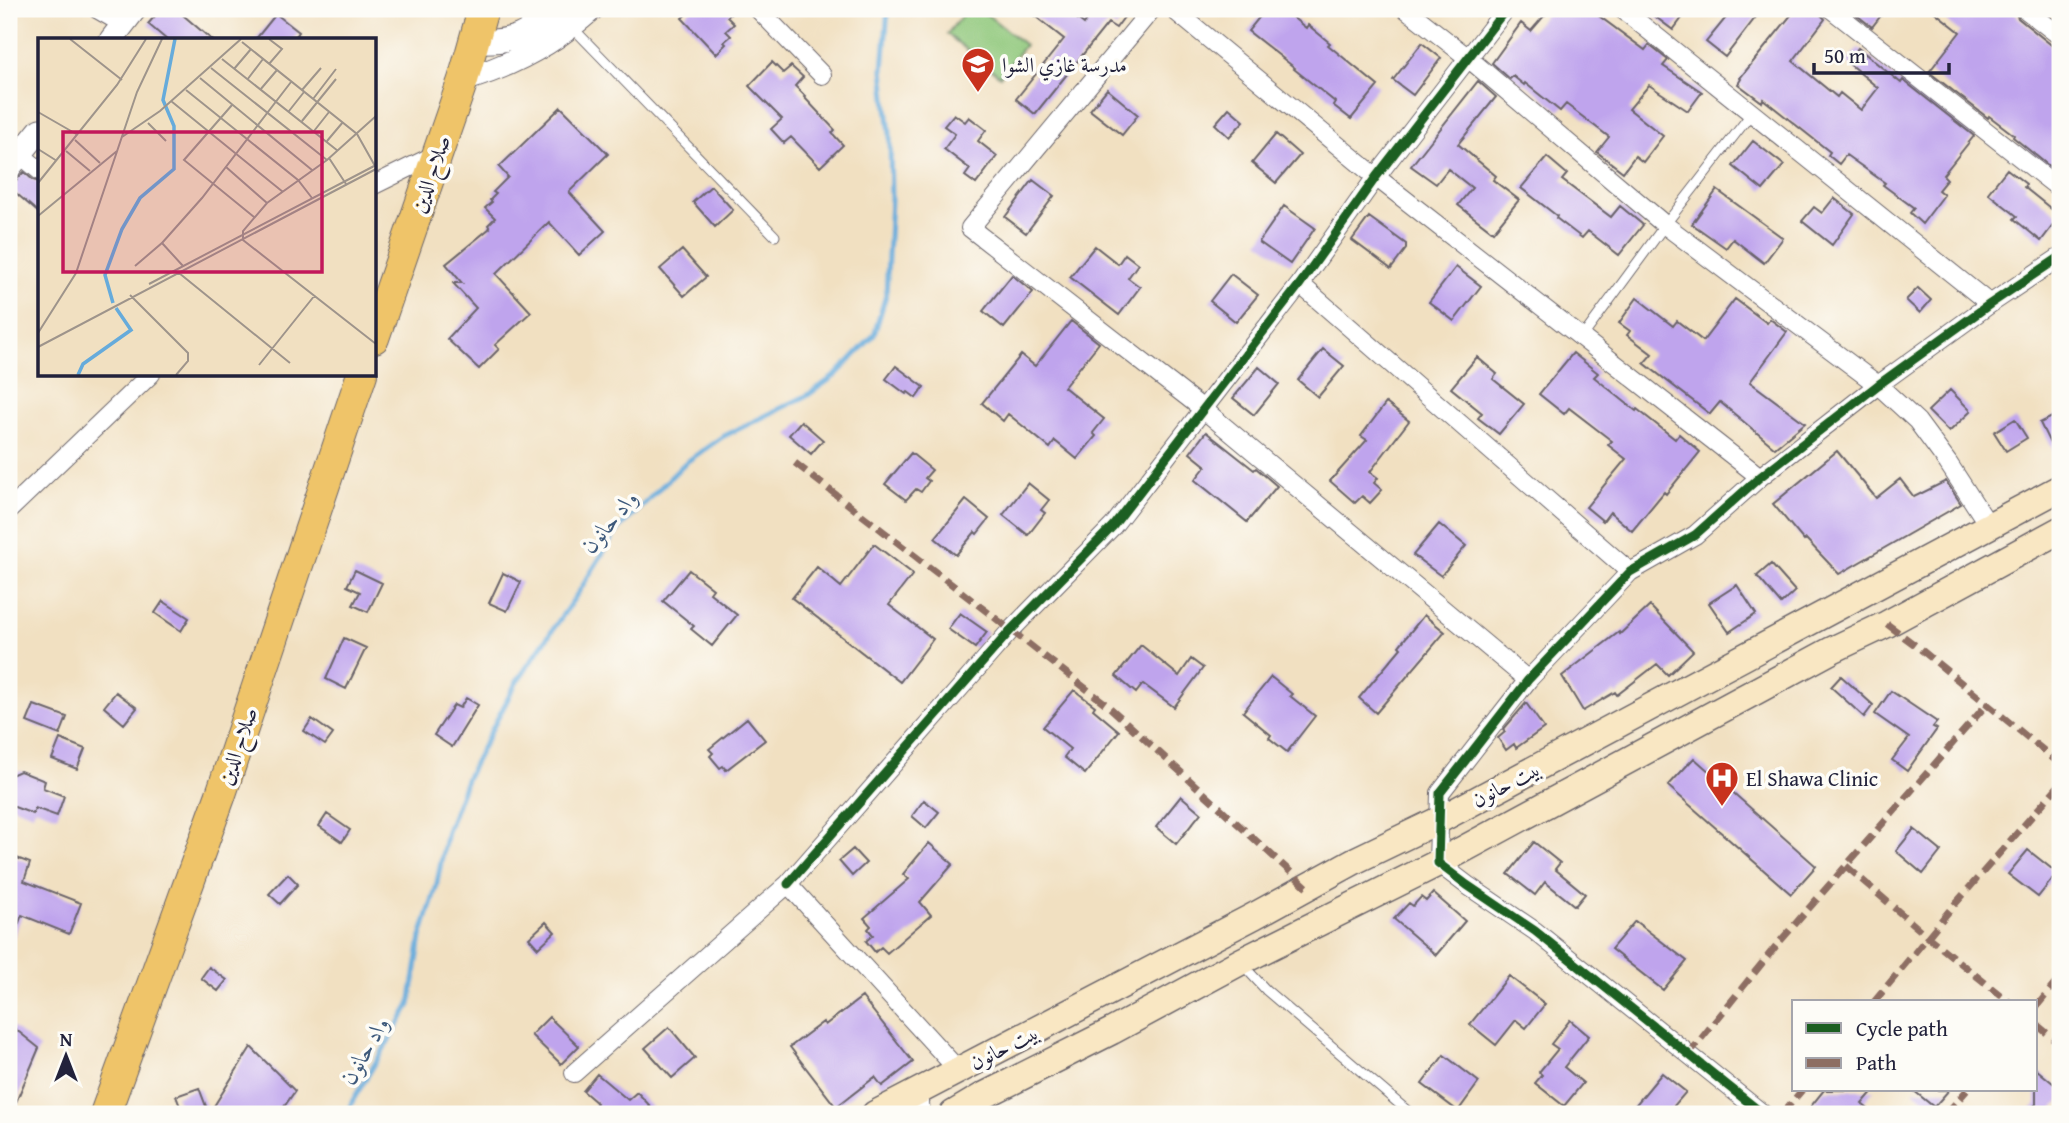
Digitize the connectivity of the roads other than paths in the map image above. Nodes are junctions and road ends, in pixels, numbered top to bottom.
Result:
1 (97, 9) edge
2 (483, 9) edge
3 (557, 9) edge
4 (592, 9) edge
5 (758, 9) edge
6 (1153, 9) edge
7 (1173, 9) edge
8 (1406, 9) edge
9 (1506, 9) edge
10 (1622, 9) edge
11 (1830, 9) edge
12 (2025, 9) edge
13 (123, 24) edge
14 (572, 26) junction
15 (2060, 36) edge
16 (474, 41) junction
17 (1467, 57) junction
18 (822, 75) dead end
19 (463, 80) junction
20 (1751, 114) junction
21 (38, 133) edge
22 (437, 154) junction
23 (15, 162) edge
24 (38, 170) edge
25 (1376, 177) junction
26 (376, 184) edge
27 (2060, 188) edge
28 (1665, 225) junction
29 (775, 236) dead end
30 (2060, 257) edge
31 (1300, 284) junction
32 (1990, 304) junction
33 (376, 332) edge
34 (1581, 339) junction
35 (149, 376) edge
36 (361, 376) edge
37 (1878, 385) junction
38 (1203, 409) junction
39 (1760, 477) junction
40 (2060, 488) edge
41 (9, 510) edge
42 (1989, 526) junction
43 (2060, 530) edge
44 (1630, 572) junction
45 (1528, 680) junction
46 (1439, 820) junction
47 (1438, 863) junction
48 (788, 884) junction
49 (1240, 962) junction
50 (958, 1070) junction
51 (574, 1073) dead end
52 (920, 1103) edge
53 (105, 1114) edge
54 (875, 1114) edge
55 (953, 1114) edge
56 (1411, 1114) edge
57 (1763, 1114) edge

1 - 13 street
2 - 16 highway, صلاح الدين
3 - 16 street
4 - 14 street
5 - 18 street
6 - 38 street
7 - 25 street
8 - 17 street
9 - 17 street
10 - 20 street
11 - 27 street
12 - 15 street
14 - 19 street
14 - 29 lane
16 - 19 highway, صلاح الدين
17 - 25 street
17 - 28 street
19 - 22 highway, صلاح الدين
20 - 28 lane
20 - 32 street
21 - 23 street
22 - 26 street
22 - 33 highway, صلاح الدين
23 - 24 street
25 - 31 street
25 - 34 street
28 - 34 lane
28 - 37 street
30 - 32 street
31 - 38 street
31 - 44 street
32 - 37 street
34 - 39 street
35 - 41 street
36 - 53 highway, صلاح الدين
37 - 39 street
37 - 42 street
38 - 45 street
38 - 48 street
39 - 44 street
40 - 42 main road, بيت حانون
42 - 46 main road, بيت حانون
43 - 47 main road, بيت حانون
44 - 45 street
45 - 46 street
46 - 47 street
46 - 50 main road, بيت حانون
47 - 49 main road, بيت حانون
47 - 57 street
48 - 50 street
48 - 51 street
49 - 55 main road, بيت حانون
49 - 56 lane
50 - 52 main road, بيت حانون
52 - 54 main road, بيت حانون

